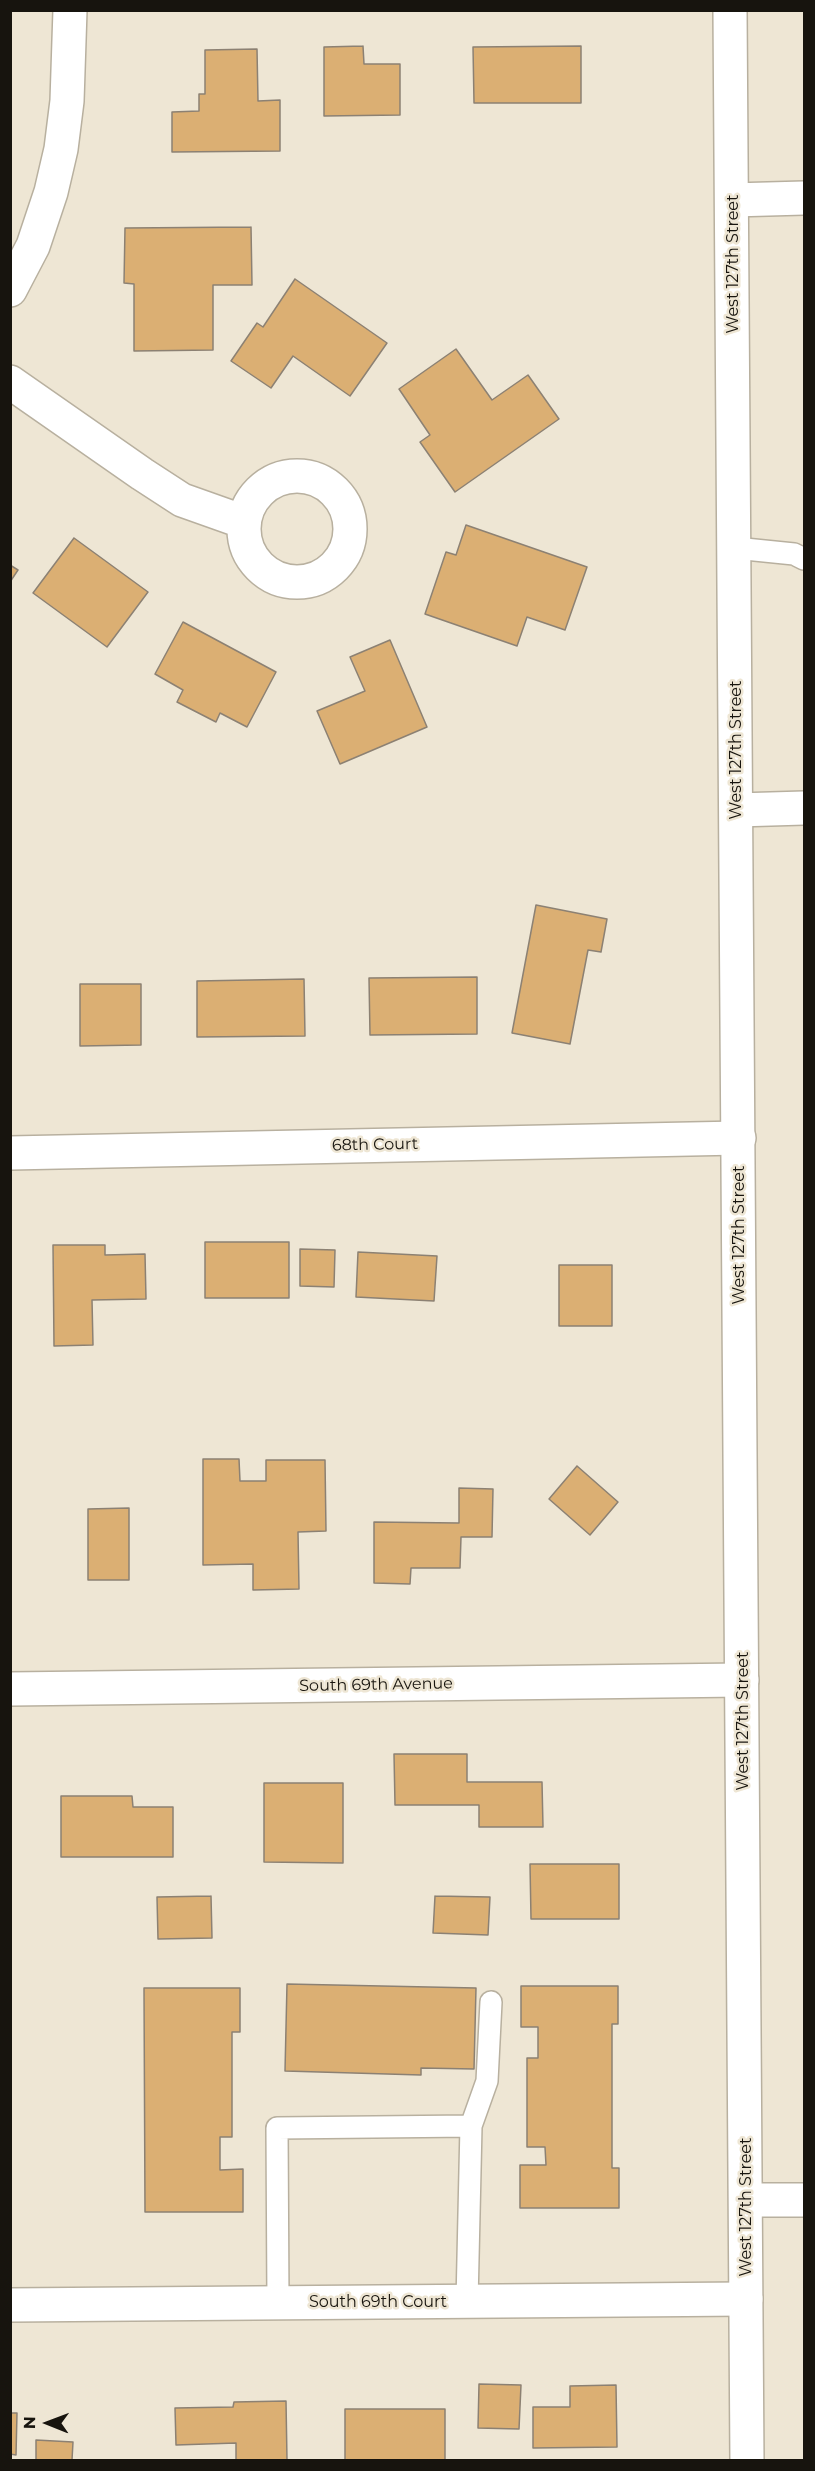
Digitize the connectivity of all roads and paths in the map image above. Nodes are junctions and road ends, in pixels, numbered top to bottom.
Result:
1 (70, 10) edge
2 (730, 10) edge
3 (804, 198) edge
4 (732, 200) junction
5 (10, 290) edge
6 (10, 382) edge
7 (244, 522) dead end
8 (735, 548) junction
9 (804, 559) edge
10 (804, 808) edge
11 (737, 810) junction
12 (739, 1138) junction
13 (10, 1153) edge
14 (742, 1680) junction
15 (10, 1689) edge
16 (491, 2002) dead end
17 (471, 2126) junction
18 (746, 2200) junction
19 (804, 2200) edge
20 (746, 2299) junction
21 (467, 2302) junction
22 (278, 2303) junction
23 (10, 2305) edge
24 (747, 2460) edge

1 - 5 street
2 - 4 street, West 127th Street
3 - 4 street
4 - 8 street, West 127th Street
6 - 7 street
8 - 9 lane
8 - 11 street, West 127th Street
10 - 11 street
11 - 12 street, West 127th Street
12 - 13 street, 68th Court
12 - 14 street, West 127th Street
14 - 15 street, South 69th Avenue
14 - 18 street, West 127th Street
16 - 17 lane
17 - 21 lane
17 - 22 lane
18 - 19 street
18 - 20 street, West 127th Street
20 - 21 street, South 69th Court
20 - 24 street, West 127th Street
21 - 22 street, South 69th Court
22 - 23 street, South 69th Court

